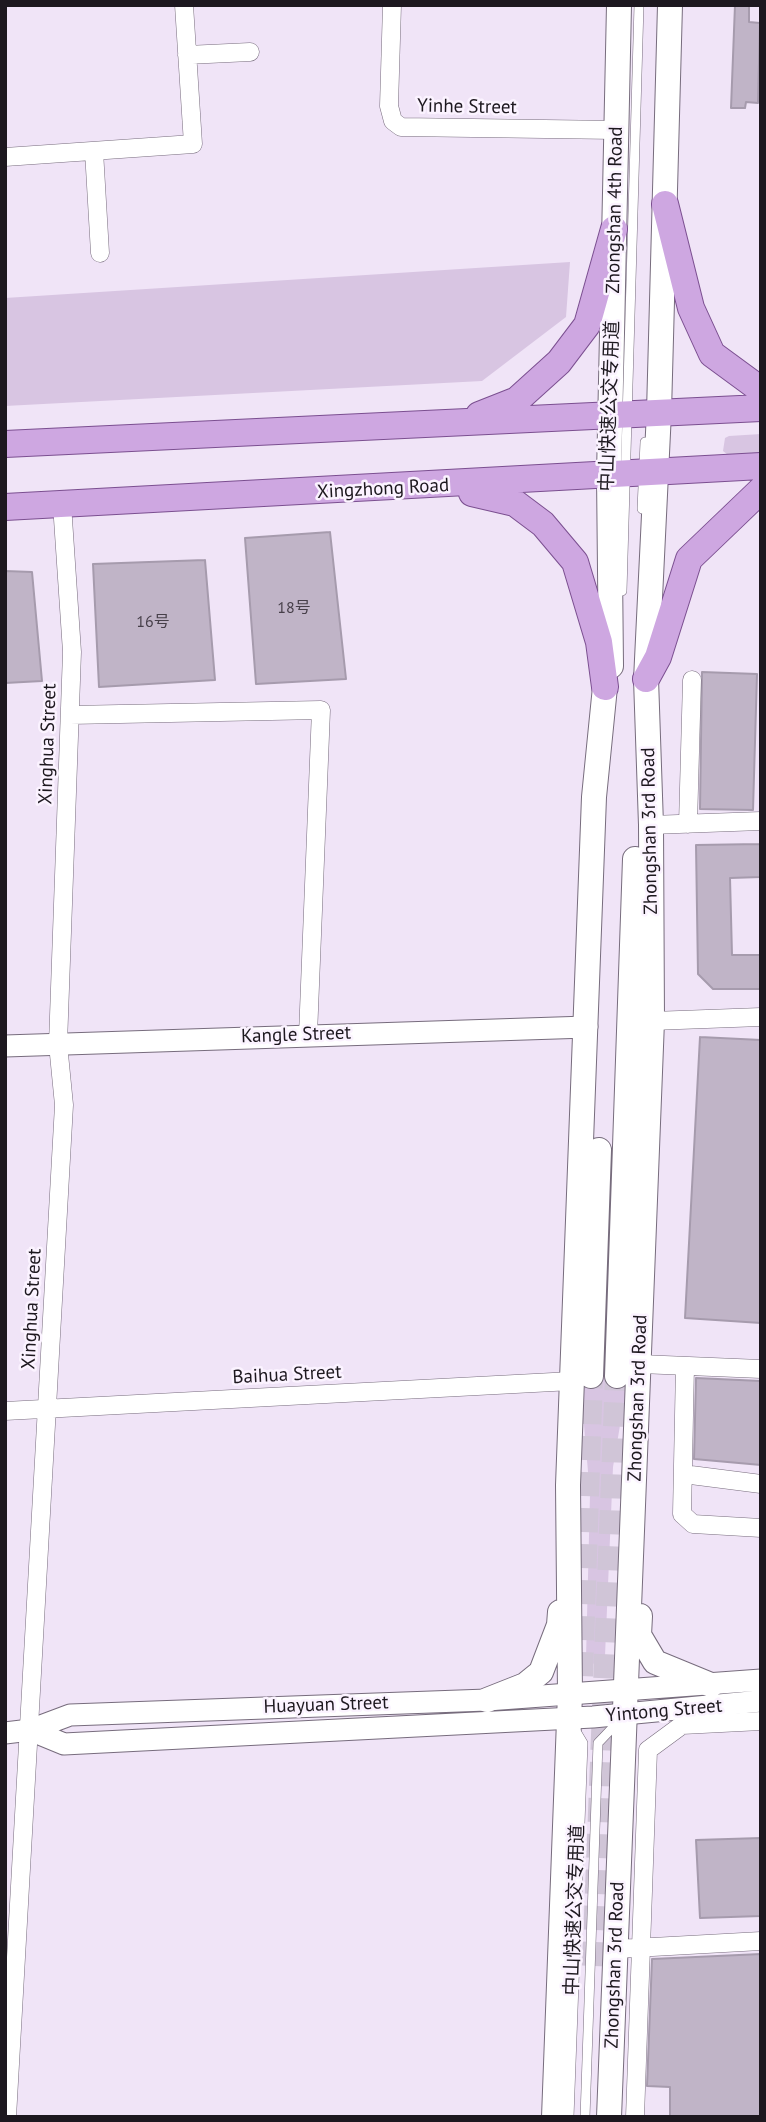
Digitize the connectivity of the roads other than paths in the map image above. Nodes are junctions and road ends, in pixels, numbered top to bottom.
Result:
1 (184, 5) edge
2 (392, 5) edge
3 (619, 5) edge
4 (639, 5) edge
5 (670, 5) edge
6 (250, 52) dead end
7 (187, 55) junction
8 (616, 130) junction
9 (94, 151) junction
10 (5, 157) edge
11 (664, 204) junction
12 (614, 229) junction
13 (100, 253) dead end
14 (761, 390) edge
15 (761, 408) edge
16 (641, 416) junction
17 (460, 422) junction
18 (5, 444) edge
19 (761, 466) edge
20 (633, 473) junction
21 (443, 486) junction
22 (761, 490) edge
23 (62, 504) junction
24 (5, 507) edge
25 (641, 526) dead end
26 (622, 606) dead end
27 (622, 620) dead end
28 (641, 668) junction
29 (692, 680) dead end
30 (609, 683) junction
31 (70, 715) junction
32 (761, 821) edge
33 (688, 824) junction
34 (651, 825) junction
35 (761, 1017) edge
36 (652, 1021) junction
37 (587, 1027) junction
38 (308, 1035) junction
39 (58, 1044) junction
40 (5, 1046) edge
41 (640, 1364) junction
42 (685, 1366) junction
43 (761, 1369) edge
44 (617, 1376) tunnel mouth
45 (581, 1379) junction
46 (47, 1409) junction
47 (5, 1411) edge
48 (683, 1474) junction
49 (761, 1483) edge
50 (568, 1485) junction
51 (635, 1488) junction
52 (761, 1528) edge
53 (761, 1680) edge
54 (711, 1685) junction
55 (625, 1689) junction
56 (486, 1700) junction
57 (761, 1701) edge
58 (569, 1706) junction
59 (624, 1714) junction
60 (761, 1721) edge
61 (30, 1730) junction
62 (5, 1733) edge
63 (761, 1941) edge
64 (641, 1947) junction
65 (616, 1949) junction
66 (611, 2077) junction
67 (636, 2081) junction
68 (7, 2117) edge
69 (554, 2117) edge
70 (569, 2117) edge
71 (586, 2117) edge
72 (609, 2117) edge
73 (635, 2117) edge

1 - 7 street
2 - 8 street, Yinhe Street
3 - 8 main road, Zhongshan 4th Road
4 - 16 lane, 中山快速公交专用道
5 - 11 main road
6 - 7 street
7 - 9 street
8 - 12 main road, Zhongshan 4th Road
9 - 10 street
9 - 13 street
11 - 14 main road
11 - 16 main road
12 - 16 main road, Zhongshan 4th Road
12 - 17 main road
15 - 16 main road
16 - 17 main road
16 - 20 main road, Zhongshan 3rd Road
16 - 20 main road
17 - 18 main road
19 - 20 main road, Xingzhong Road
20 - 21 main road, Xingzhong Road
20 - 25 lane, 中山快速公交专用道
20 - 26 lane, 中山快速公交专用道
20 - 28 main road, Zhongshan 3rd Road
20 - 30 main road, Zhongshan 3rd Road
21 - 23 main road, Xingzhong Road
21 - 30 main road
22 - 28 main road
23 - 24 main road, Xingzhong Road
23 - 31 street, Xinghua Street
27 - 30 lane
28 - 34 main road, Zhongshan 3rd Road
28 - 44 main road, Zhongshan 3rd Road
29 - 33 street
30 - 37 main road, Zhongshan 3rd Road
30 - 45 main road, Zhongshan 3rd Road
31 - 38 street
31 - 39 street, Xinghua Street
32 - 33 street
33 - 34 street
34 - 36 main road, Zhongshan 3rd Road
35 - 36 street
36 - 41 main road, Zhongshan 3rd Road
37 - 38 street, Kangle Street
37 - 45 main road, Zhongshan 3rd Road
38 - 39 street, Kangle Street
39 - 40 street, Kangle Street
39 - 46 street, Xinghua Street
41 - 42 street
41 - 51 main road, Zhongshan 3rd Road
42 - 43 street
42 - 48 street
45 - 46 street, Baihua Street
45 - 50 main road, Zhongshan 3rd Road
46 - 47 street, Baihua Street
46 - 61 street, Xinghua Street
48 - 49 street
48 - 52 street
50 - 56 main road
50 - 58 main road, Zhongshan 3rd Road
51 - 54 main road
51 - 55 main road, Zhongshan 3rd Road
53 - 54 street, Huayuan Street
54 - 55 street, Huayuan Street
55 - 58 street, Huayuan Street
55 - 59 main road, Zhongshan 3rd Road
56 - 58 street, Huayuan Street
56 - 61 street, Huayuan Street
57 - 59 street, Yintong Street
58 - 59 street, Yintong Street
58 - 61 street, Huayuan Street
58 - 69 main road, Zhongshan 3rd Road
58 - 70 lane, 中山快速公交专用道
59 - 65 main road, Zhongshan 3rd Road
59 - 71 lane, 中山快速公交专用道
60 - 64 street
61 - 62 street, Huayuan Street
61 - 68 street, Xinghua Street
63 - 64 street
64 - 65 street
64 - 67 street
65 - 66 main road, Zhongshan 3rd Road
66 - 67 street
66 - 72 main road, Zhongshan 3rd Road
67 - 73 street

